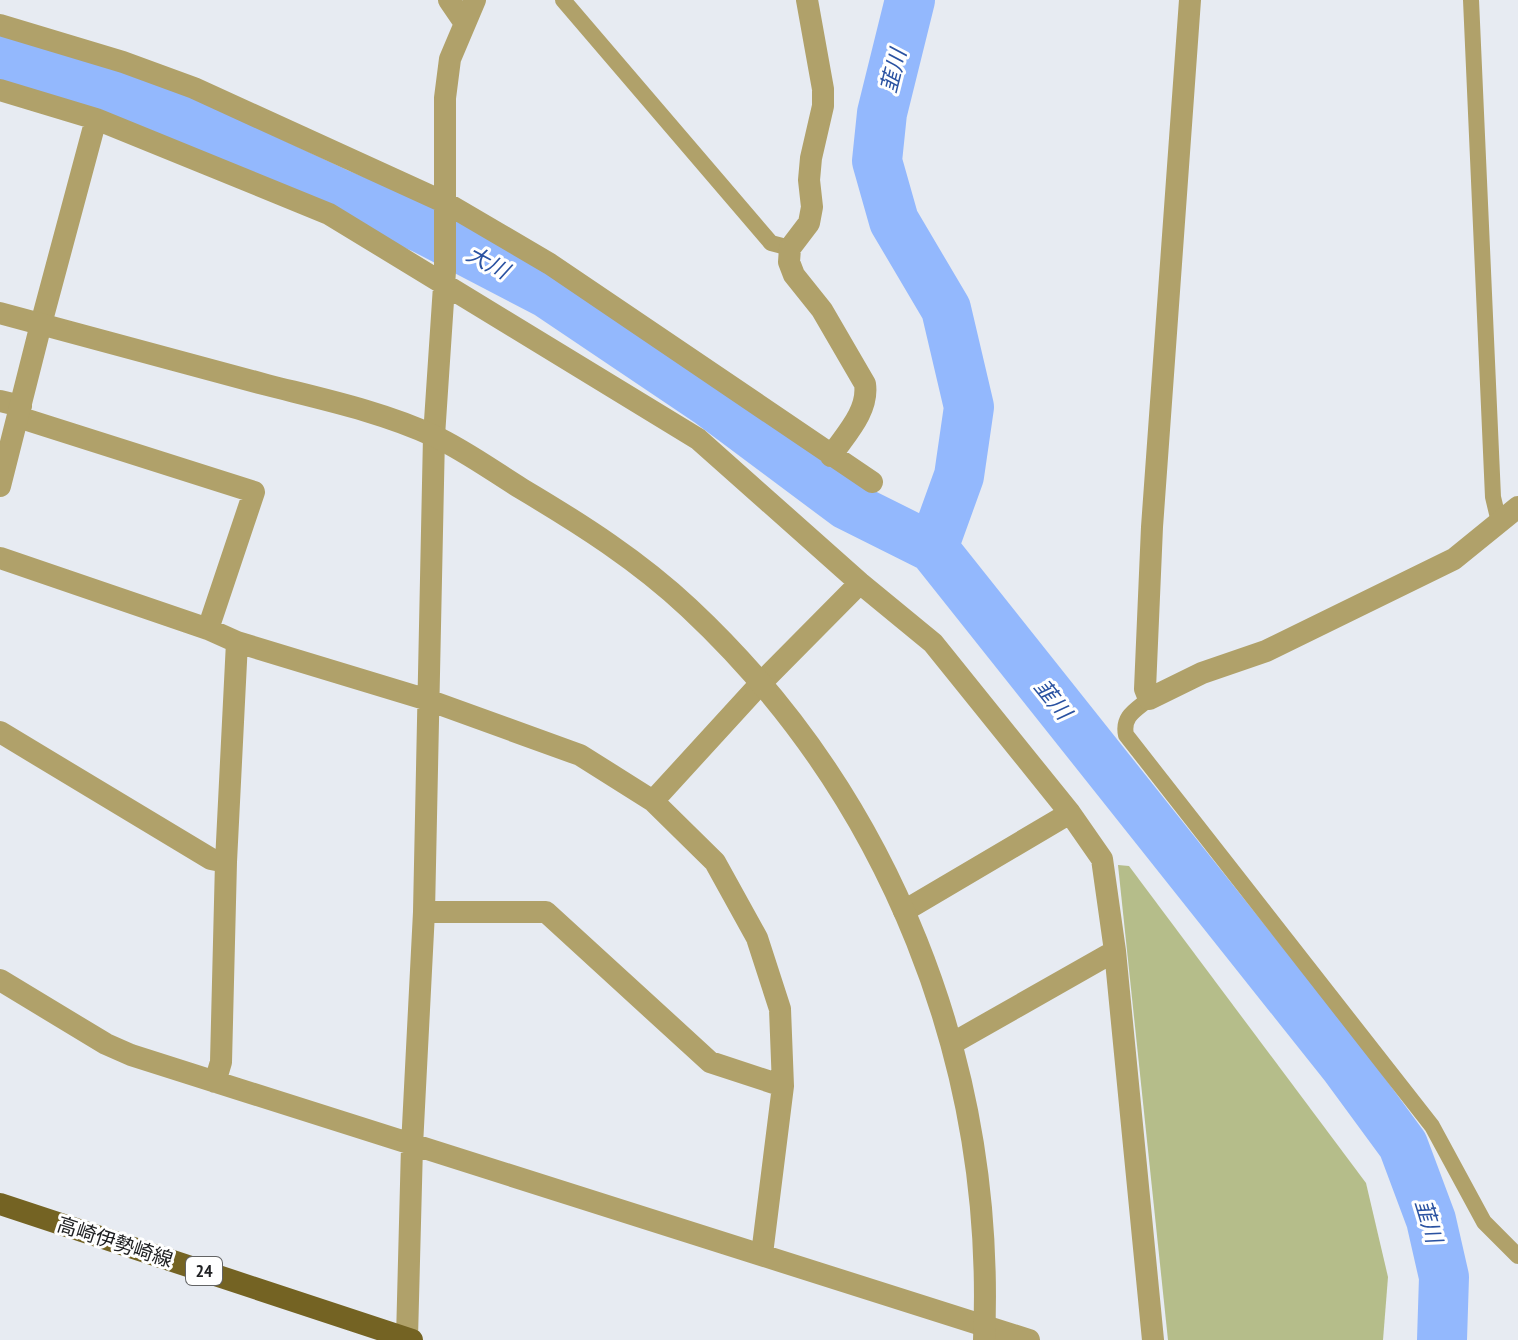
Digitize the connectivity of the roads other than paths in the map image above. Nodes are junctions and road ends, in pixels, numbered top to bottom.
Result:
1 (449, 0) edge
2 (475, 0) edge
3 (563, 0) edge
4 (807, 0) edge
5 (1190, 0) edge
6 (1471, 0) edge
7 (464, 22) junction
8 (0, 25) edge
9 (0, 90) edge
10 (96, 119) junction
11 (446, 210) junction
12 (790, 248) junction
13 (444, 278) junction
14 (0, 313) edge
15 (41, 324) junction
16 (13, 408) edge
17 (434, 436) junction
18 (831, 456) junction
19 (872, 482) dead end
20 (0, 486) edge
21 (1518, 507) edge
22 (1499, 522) junction
23 (0, 558) edge
24 (860, 583) junction
25 (208, 629) junction
26 (237, 642) junction
27 (761, 683) junction
28 (1149, 699) junction
29 (428, 700) junction
30 (0, 732) edge
31 (653, 801) junction
32 (1070, 813) junction
33 (226, 862) junction
34 (904, 911) junction
35 (424, 912) junction
36 (1115, 951) junction
37 (0, 980) edge
38 (953, 1043) junction
39 (215, 1082) junction
40 (783, 1086) junction
41 (412, 1146) junction
42 (0, 1204) edge
43 (762, 1254) junction
44 (1518, 1256) edge
45 (985, 1333) edge
46 (409, 1339) edge
47 (1029, 1340) edge
48 (1153, 1340) edge

1 - 7 street
2 - 7 street
3 - 12 lane
4 - 12 street
5 - 28 street
6 - 22 lane
7 - 11 street
8 - 11 street
9 - 10 street
10 - 13 street
10 - 15 street
11 - 13 street
11 - 18 street
12 - 18 street
13 - 17 street
13 - 24 street
14 - 15 street
15 - 16 street
15 - 17 street
16 - 20 street
16 - 25 street
17 - 27 street
17 - 29 street
18 - 19 street
21 - 22 street
22 - 28 street
23 - 25 street
24 - 27 street
24 - 32 street
25 - 26 street
26 - 29 street
26 - 33 street
27 - 31 street
27 - 34 street
28 - 44 lane
29 - 31 street
29 - 35 street
30 - 33 street
31 - 40 street
32 - 34 street
32 - 36 street
33 - 39 street
34 - 38 street
35 - 40 street
35 - 41 street
36 - 38 street
36 - 48 street
37 - 39 street
38 - 45 street
39 - 41 street
40 - 43 street
41 - 43 street
41 - 46 street
42 - 46 main road, 高崎伊勢崎線 / 24
43 - 45 street
45 - 47 street

